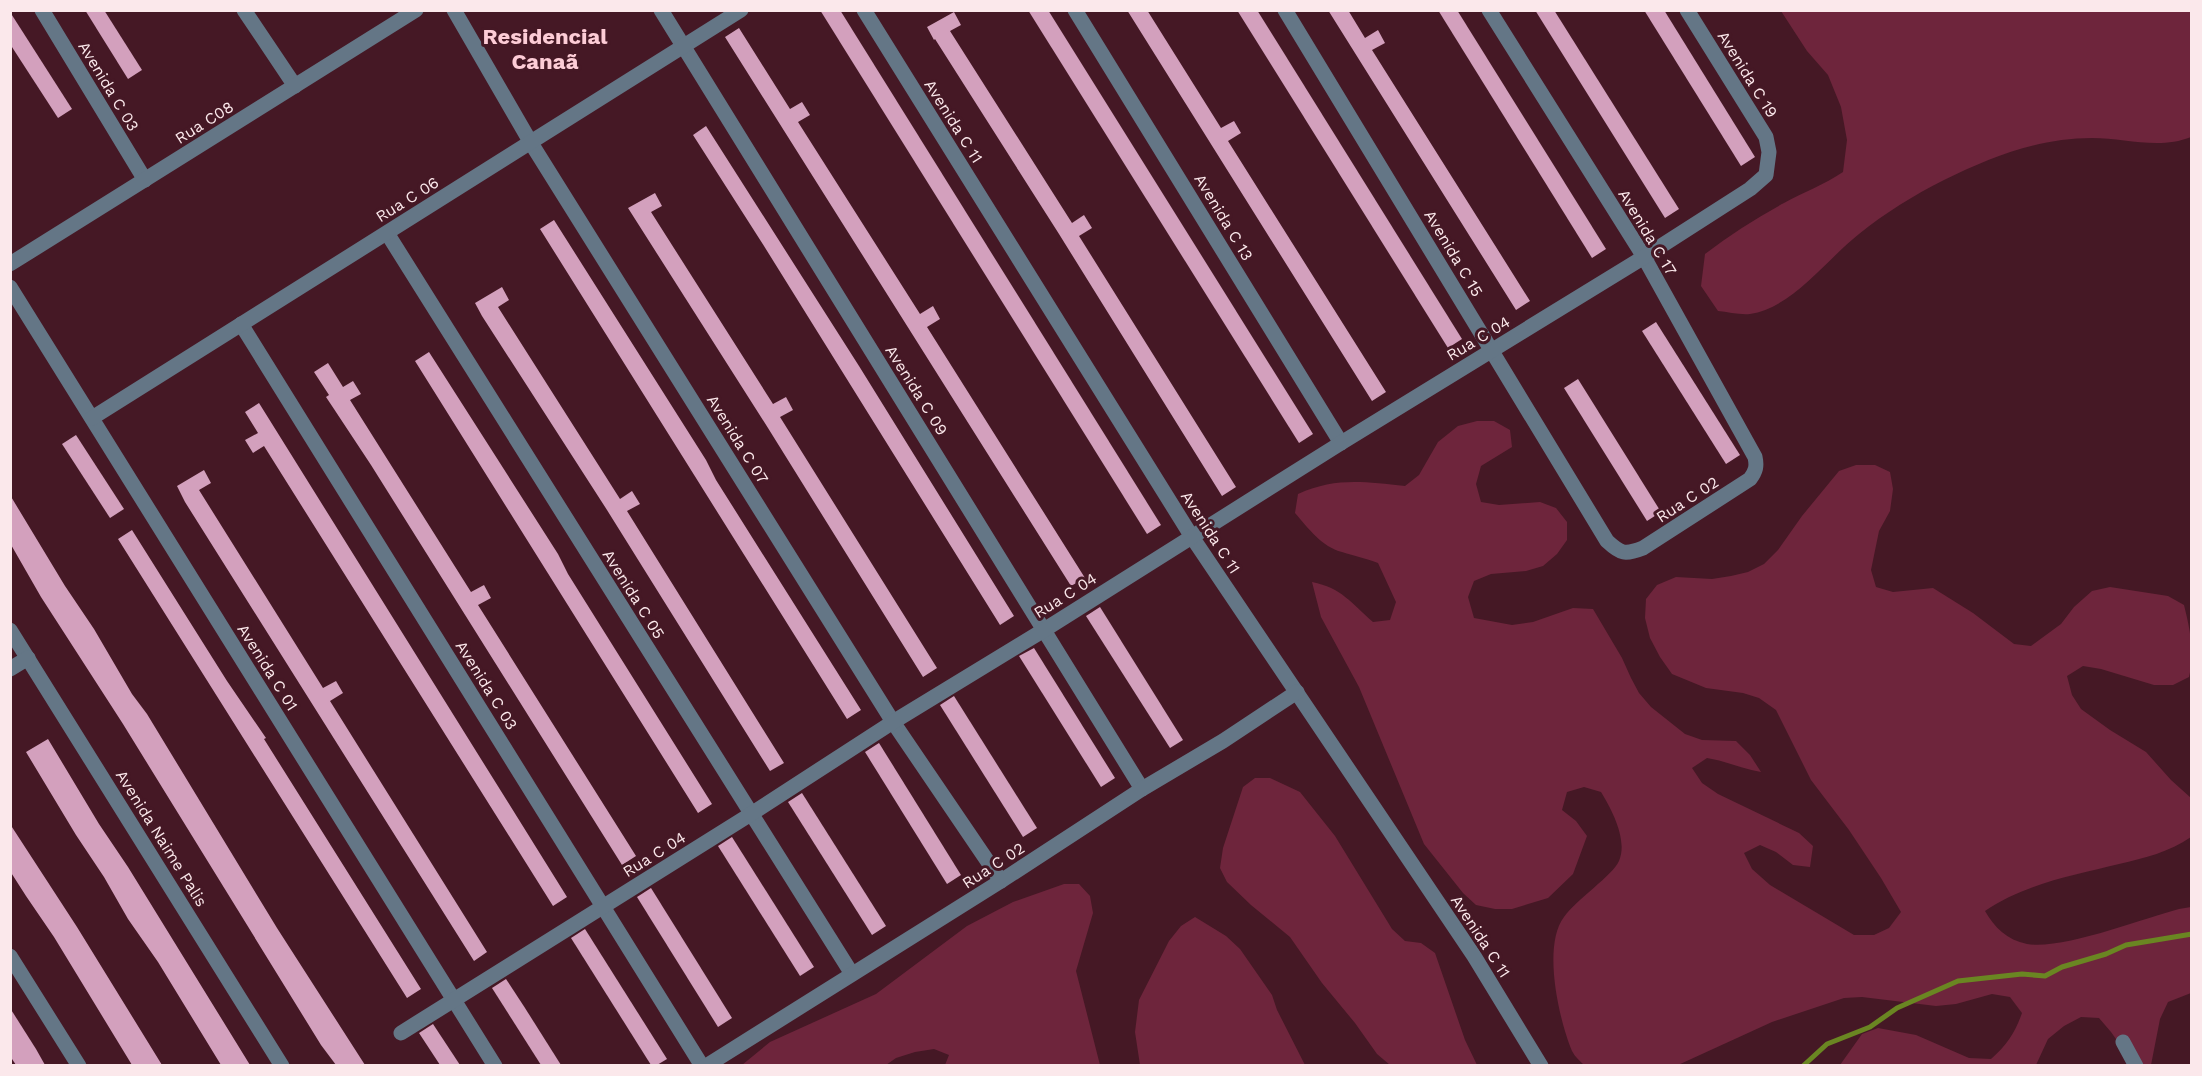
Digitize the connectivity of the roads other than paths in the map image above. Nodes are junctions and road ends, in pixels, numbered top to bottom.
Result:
1 (42, 10) edge
2 (244, 10) edge
3 (416, 10) edge
4 (454, 10) edge
5 (661, 10) edge
6 (741, 10) edge
7 (864, 10) edge
8 (1075, 10) edge
9 (1284, 10) edge
10 (1489, 10) edge
11 (1687, 10) edge
12 (684, 47) junction
13 (295, 86) junction
14 (531, 142) junction
15 (145, 180) junction
16 (1750, 189) joint
17 (387, 233) junction
18 (1644, 257) junction
19 (10, 264) edge
20 (10, 287) edge
21 (241, 324) junction
22 (1492, 350) junction
23 (92, 418) junction
24 (1341, 442) junction
25 (1750, 479) joint
26 (1192, 537) junction
27 (1643, 548) joint
28 (10, 630) edge
29 (1044, 630) junction
30 (28, 658) junction
31 (10, 669) edge
32 (1297, 692) junction
33 (893, 722) junction
34 (1142, 789) junction
35 (752, 814) junction
36 (1001, 881) junction
37 (603, 907) junction
38 (10, 956) edge
39 (852, 975) junction
40 (453, 1000) junction
41 (401, 1033) dead end
42 (2123, 1042) dead end
43 (78, 1065) edge
44 (282, 1065) edge
45 (495, 1065) edge
46 (704, 1065) edge
47 (1541, 1065) edge
48 (2136, 1065) edge

1 - 15 street, Avenida C 03
2 - 13 street
3 - 13 street, Rua C08
4 - 14 street, Avenida C 07
5 - 12 street, Avenida C 09
6 - 12 street, Rua C 06
7 - 26 street, Avenida C 11
8 - 24 street, Avenida C 13
9 - 22 street, Avenida C 15
10 - 18 street, Avenida C 17
11 - 16 street, Avenida C 19
12 - 14 street, Rua C 06
12 - 29 street, Avenida C 09
13 - 15 street, Rua C08
14 - 17 street, Rua C 06
14 - 33 street, Avenida C 07
15 - 19 street, Rua C08
16 - 18 street, Rua C 04
17 - 21 street, Rua C 06
17 - 35 street, Avenida C 05
18 - 22 street, Rua C 04
18 - 25 street, Avenida C 17
20 - 23 street, Avenida C 01
21 - 23 street, Rua C 06
21 - 37 street, Avenida C 03
22 - 24 street, Rua C 04
22 - 27 street, Avenida C 15
23 - 40 street, Avenida C 01
24 - 26 street, Rua C 04
25 - 27 street, Rua C 02
26 - 29 street, Rua C 04
26 - 32 street, Avenida C 11
28 - 30 street, Avenida Naime Palis
29 - 33 street, Rua C 04
29 - 34 street, Avenida C 09
30 - 31 street
30 - 44 street, Avenida Naime Palis
32 - 34 street, Rua C 02
32 - 47 street, Avenida C 11
33 - 35 street, Rua C 04
33 - 36 street, Avenida C 07
34 - 36 street, Rua C 02
35 - 37 street, Rua C 04
35 - 39 street, Avenida C 05
36 - 39 street, Rua C 02
37 - 40 street, Rua C 04
37 - 46 street, Avenida C 03
38 - 43 street
39 - 46 street, Rua C 02
40 - 41 street, Rua C 04
40 - 45 street, Avenida C 01
42 - 48 street

